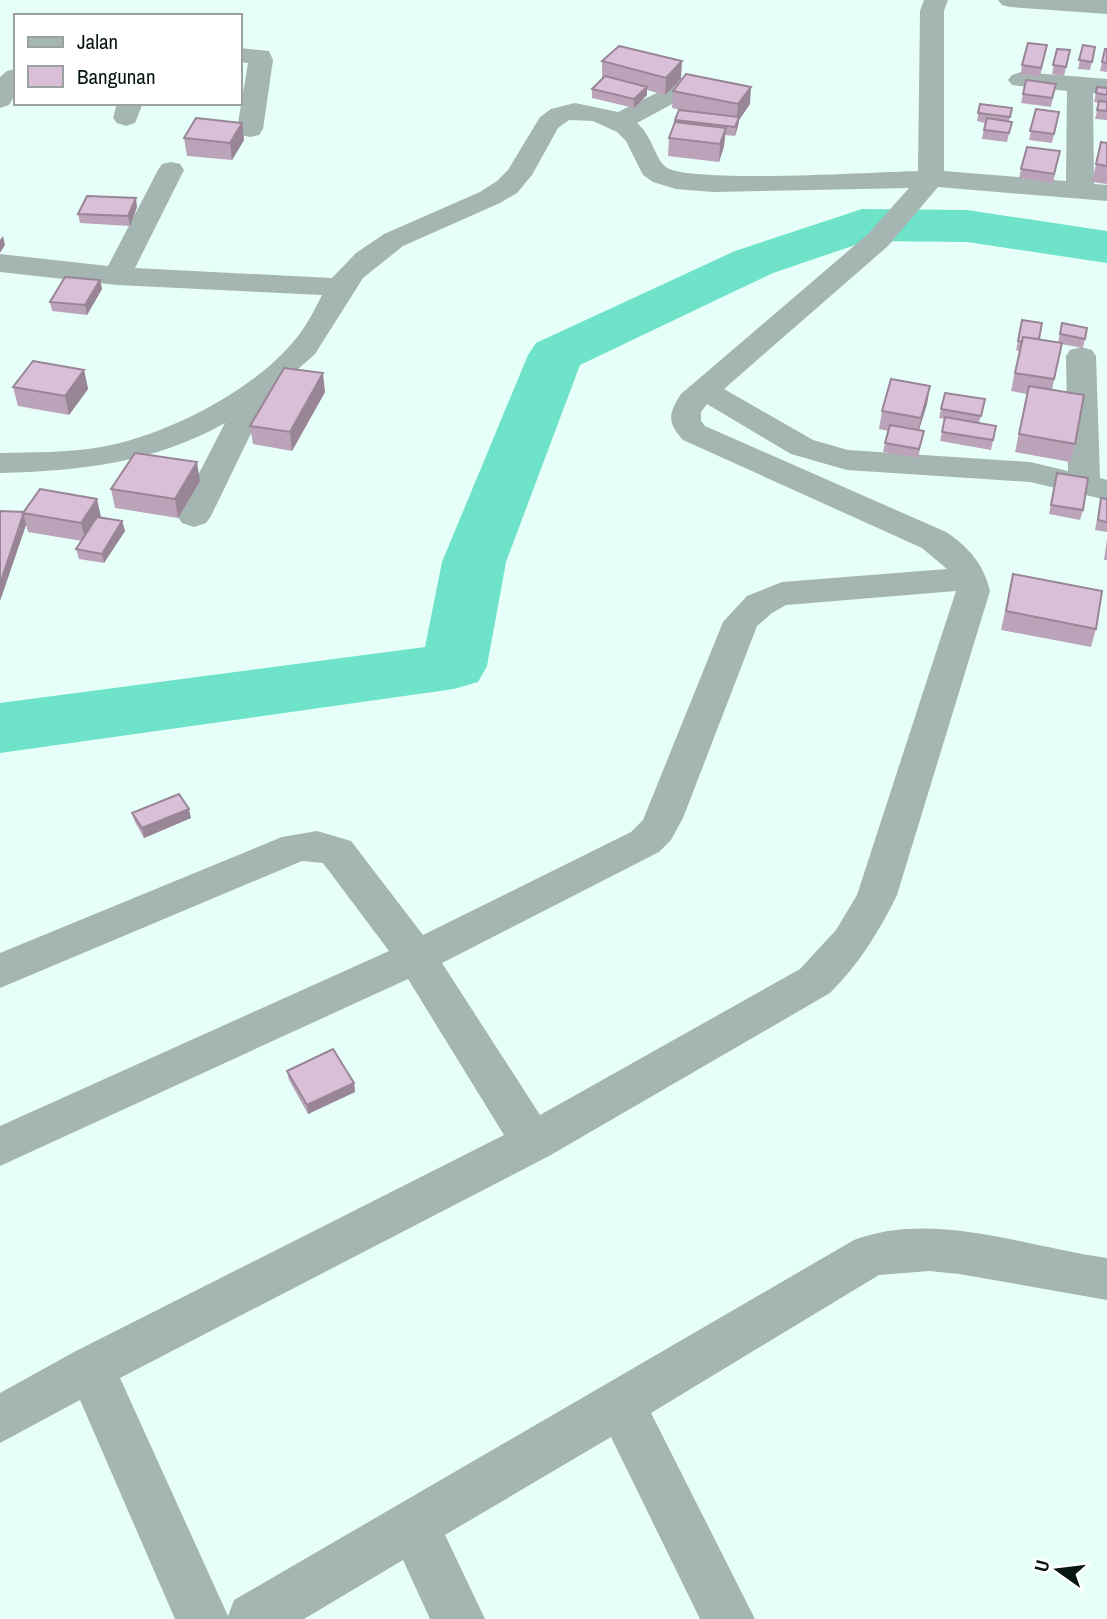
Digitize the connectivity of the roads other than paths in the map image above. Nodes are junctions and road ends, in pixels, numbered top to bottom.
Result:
1 (915, 0) edge
2 (936, 0) edge
3 (1010, 0) edge
4 (1107, 7) edge
5 (242, 55) edge
6 (908, 74) dead end
7 (14, 78) edge
8 (1021, 80) dead end
9 (691, 84) edge
10 (1080, 85) junction
11 (1107, 87) edge
12 (0, 100) edge
13 (619, 122) junction
14 (250, 130) dead end
15 (171, 170) dead end
16 (1094, 192) edge
17 (905, 195) junction
18 (0, 263) edge
19 (117, 276) junction
20 (340, 287) junction
21 (1081, 356) dead end
22 (257, 389) junction
23 (704, 390) junction
24 (0, 463) edge
25 (1096, 487) edge
26 (194, 516) dead end
27 (971, 578) junction
28 (416, 957) junction
29 (0, 971) edge
30 (533, 1142) junction
31 (0, 1147) edge
32 (1107, 1279) edge
33 (92, 1368) junction
34 (621, 1404) junction
35 (0, 1419) edge
36 (414, 1526) junction
37 (202, 1619) edge
38 (253, 1619) edge
39 (458, 1619) edge
40 (728, 1619) edge

1 - 6 street
2 - 17 street
3 - 4 street
5 - 14 street
7 - 12 street
8 - 10 street
9 - 13 street
10 - 11 street
10 - 16 street
13 - 17 street
13 - 20 street
15 - 19 street
16 - 17 street
17 - 23 street
18 - 19 street
19 - 20 street
20 - 22 street
21 - 25 street
22 - 24 street
22 - 26 street
23 - 25 street
23 - 27 street
27 - 28 street
27 - 30 street
28 - 29 street
28 - 30 street
28 - 31 street
30 - 33 street
32 - 34 street
33 - 35 street
33 - 37 street
34 - 36 street
34 - 40 street
36 - 38 street
36 - 39 street

